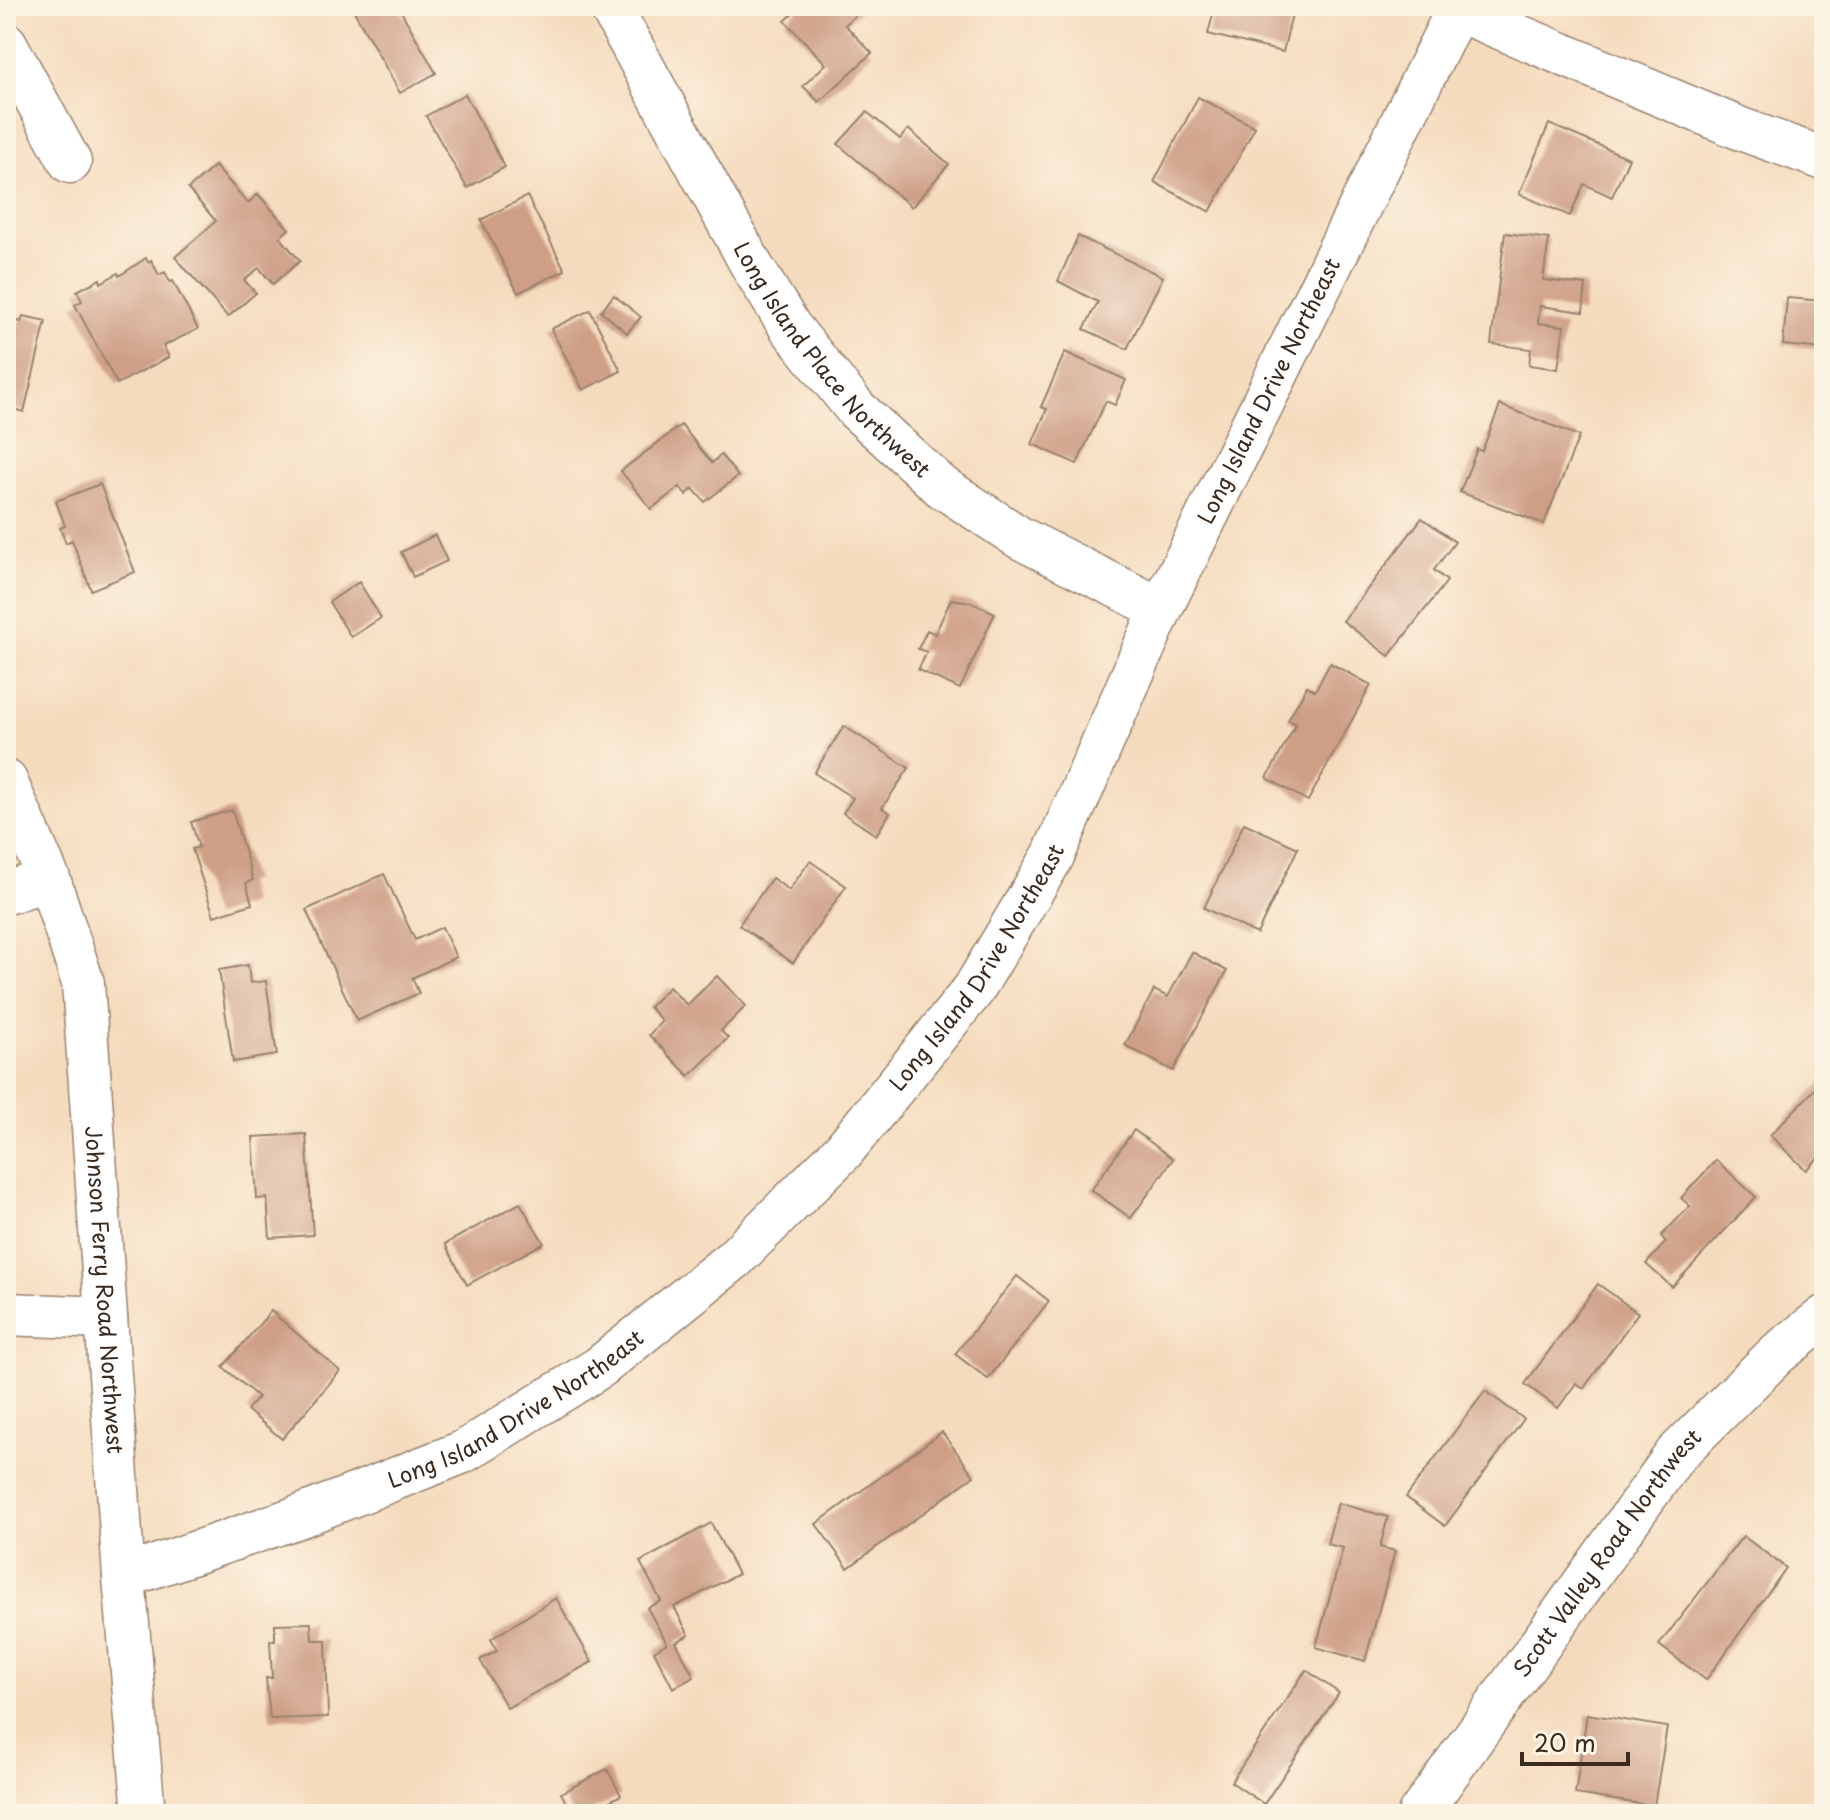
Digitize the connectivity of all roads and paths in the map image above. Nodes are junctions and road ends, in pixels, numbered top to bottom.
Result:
1 (610, 6) edge
2 (1458, 8) edge
3 (6, 44) edge
4 (1824, 159) edge
5 (70, 162) dead end
6 (1161, 609) junction
7 (6, 781) edge
8 (49, 879) junction
9 (6, 893) edge
10 (6, 1314) edge
11 (1824, 1317) edge
12 (106, 1318) junction
13 (124, 1577) junction
14 (144, 1814) edge
15 (1419, 1814) edge

1 - 6 street, Long Island Place Northwest
2 - 4 street
2 - 6 street, Long Island Drive Northeast
3 - 5 street
6 - 13 street, Long Island Drive Northeast
7 - 8 street, Johnson Ferry Road Northwest
8 - 9 street
8 - 12 street, Johnson Ferry Road Northwest
10 - 12 street
11 - 15 street, Scott Valley Road Northwest
12 - 13 street, Johnson Ferry Road Northwest
13 - 14 street, Johnson Ferry Road Northwest

